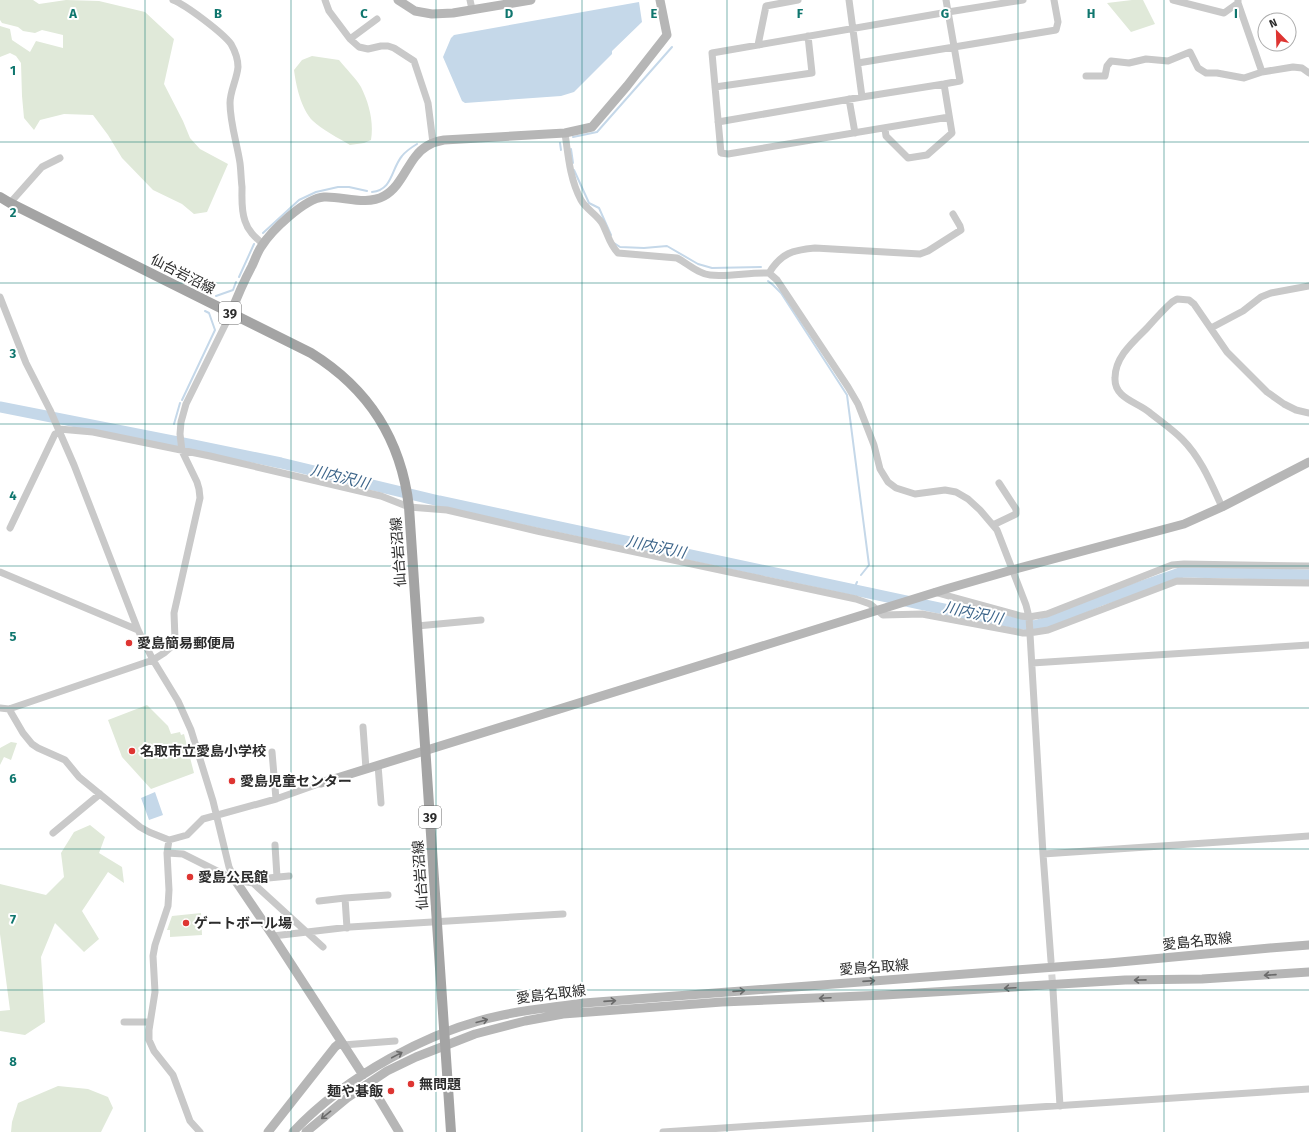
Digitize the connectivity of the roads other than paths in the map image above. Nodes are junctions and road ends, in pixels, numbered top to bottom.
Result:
1 (173, 0) edge
2 (325, 0) edge
3 (398, 0) edge
4 (470, 0) edge
5 (531, 0) edge
6 (660, 0) edge
7 (798, 0) edge
8 (849, 0) edge
9 (946, 0) edge
10 (1023, 0) edge
11 (1054, 0) edge
12 (1173, 0) edge
13 (1238, 2) edge
14 (472, 10) junction
15 (948, 12) junction
16 (377, 19) dead end
17 (853, 29) junction
18 (808, 36) junction
19 (350, 39) junction
20 (758, 45) junction
21 (955, 47) junction
22 (858, 63) junction
23 (1262, 72) junction
24 (1309, 73) edge
25 (1086, 76) dead end
26 (944, 84) junction
27 (715, 87) junction
28 (862, 97) junction
29 (849, 99) junction
30 (949, 117) junction
31 (718, 122) junction
32 (885, 129) junction
33 (565, 133) junction
34 (855, 133) junction
35 (433, 143) junction
36 (60, 158) dead end
37 (0, 197) edge
38 (10, 203) junction
39 (953, 214) dead end
40 (263, 244) junction
41 (769, 273) junction
42 (1309, 286) edge
43 (0, 297) edge
44 (230, 313) junction
45 (1211, 328) junction
46 (1309, 413) edge
47 (58, 428) junction
48 (182, 450) junction
49 (1309, 462) edge
50 (1000, 483) dead end
51 (409, 504) junction
52 (1222, 507) junction
53 (993, 525) junction
54 (10, 528) dead end
55 (1309, 566) edge
56 (1012, 570) junction
57 (0, 572) edge
58 (1309, 583) edge
59 (930, 594) junction
60 (877, 610) junction
61 (1029, 618) junction
62 (481, 620) dead end
63 (417, 626) junction
64 (138, 630) junction
65 (1029, 631) junction
66 (1309, 645) edge
67 (153, 660) junction
68 (1032, 663) junction
69 (0, 708) edge
70 (10, 709) junction
71 (363, 727) dead end
72 (426, 750) junction
73 (272, 752) dead end
74 (378, 765) junction
75 (366, 769) junction
76 (321, 783) joint
77 (100, 794) junction
78 (276, 799) junction
79 (381, 803) dead end
80 (216, 815) junction
81 (53, 833) dead end
82 (1309, 836) edge
83 (169, 840) junction
84 (275, 845) dead end
85 (167, 853) junction
86 (1043, 854) junction
87 (289, 876) dead end
88 (277, 877) junction
89 (235, 880) junction
90 (253, 883) junction
91 (388, 895) dead end
92 (345, 898) junction
93 (319, 901) dead end
94 (563, 914) dead end
95 (437, 922) junction
96 (348, 928) junction
97 (306, 932) junction
98 (273, 936) junction
99 (1309, 945) edge
100 (323, 947) dead end
101 (1051, 961) tunnel mouth
102 (1309, 972) edge
103 (1053, 990) tunnel mouth
104 (124, 1022) dead end
105 (150, 1022) junction
106 (445, 1033) junction
107 (395, 1041) dead end
108 (342, 1043) junction
109 (445, 1044) junction
110 (363, 1075) junction
111 (369, 1083) junction
112 (1309, 1089) edge
113 (1060, 1106) junction
114 (200, 1132) edge
115 (268, 1132) edge
116 (293, 1132) edge
117 (306, 1132) edge
118 (399, 1132) edge
119 (451, 1132) edge
120 (663, 1132) edge

1 - 40 street
2 - 19 street
3 - 14 street
4 - 14 street
5 - 14 street
6 - 33 street
7 - 20 street
8 - 17 street
9 - 15 street
10 - 15 street
11 - 21 street
12 - 13 street
13 - 23 street
15 - 17 street
15 - 21 street
16 - 19 street
17 - 18 street
17 - 22 street
18 - 20 street
18 - 27 street
19 - 35 street
20 - 27 street
21 - 22 street
21 - 26 street
22 - 28 street
23 - 24 street
23 - 25 street
26 - 28 street
26 - 30 street
27 - 31 street
28 - 29 street
29 - 31 street
29 - 34 street
30 - 32 street
30 - 32 street
31 - 34 street
32 - 34 street
33 - 35 street
33 - 41 street
35 - 40 street
36 - 38 street
37 - 38 main road, 仙台岩沼線 / 39
38 - 44 main road, 仙台岩沼線 / 39
39 - 41 street
40 - 44 street
41 - 53 street
42 - 45 street
43 - 47 street
44 - 48 street
44 - 51 main road, 仙台岩沼線 / 39
45 - 46 street
45 - 52 street
47 - 48 street
47 - 54 street
47 - 64 street
48 - 51 street
48 - 67 street
49 - 52 street
50 - 53 street
51 - 60 street
51 - 63 main road, 仙台岩沼線 / 39
52 - 56 street
53 - 56 street
55 - 61 street
56 - 59 street
56 - 61 street
57 - 64 street
58 - 65 street
59 - 60 street
59 - 61 street
60 - 65 street
60 - 72 street
61 - 65 street
62 - 63 street
63 - 72 main road, 仙台岩沼線 / 39
64 - 67 street
65 - 68 street
66 - 68 street
67 - 70 street
67 - 80 street
68 - 86 street
69 - 70 street
70 - 77 street
71 - 75 street
72 - 74 street
72 - 95 main road, 仙台岩沼線 / 39
73 - 78 street
74 - 75 street
74 - 79 street
75 - 76 street
76 - 78 street
77 - 81 street
77 - 83 street
78 - 80 street
80 - 83 street
80 - 89 street
82 - 86 street
83 - 85 street
84 - 88 street
85 - 89 street
85 - 105 street
86 - 101 street
87 - 88 street
88 - 90 street
89 - 90 street
89 - 98 street
90 - 97 street
91 - 92 street
92 - 93 street
92 - 96 street
94 - 95 street
95 - 96 street
95 - 106 main road, 仙台岩沼線 / 39
96 - 97 street
97 - 98 street
97 - 100 street
98 - 108 street
106 -> 99 street, 愛島名取線
102 -> 109 street, 愛島名取線
103 - 113 street
104 - 105 street
105 - 114 street
106 - 109 main road, 仙台岩沼線 / 39
110 -> 106 street, 愛島名取線
107 - 108 street
108 - 110 street
108 - 115 street
109 - 111 street, 愛島名取線
109 - 119 main road, 仙台岩沼線 / 39
110 - 116 street, 愛島名取線
111 -> 117 street, 愛島名取線
111 - 118 street
112 - 113 street
113 - 120 street

